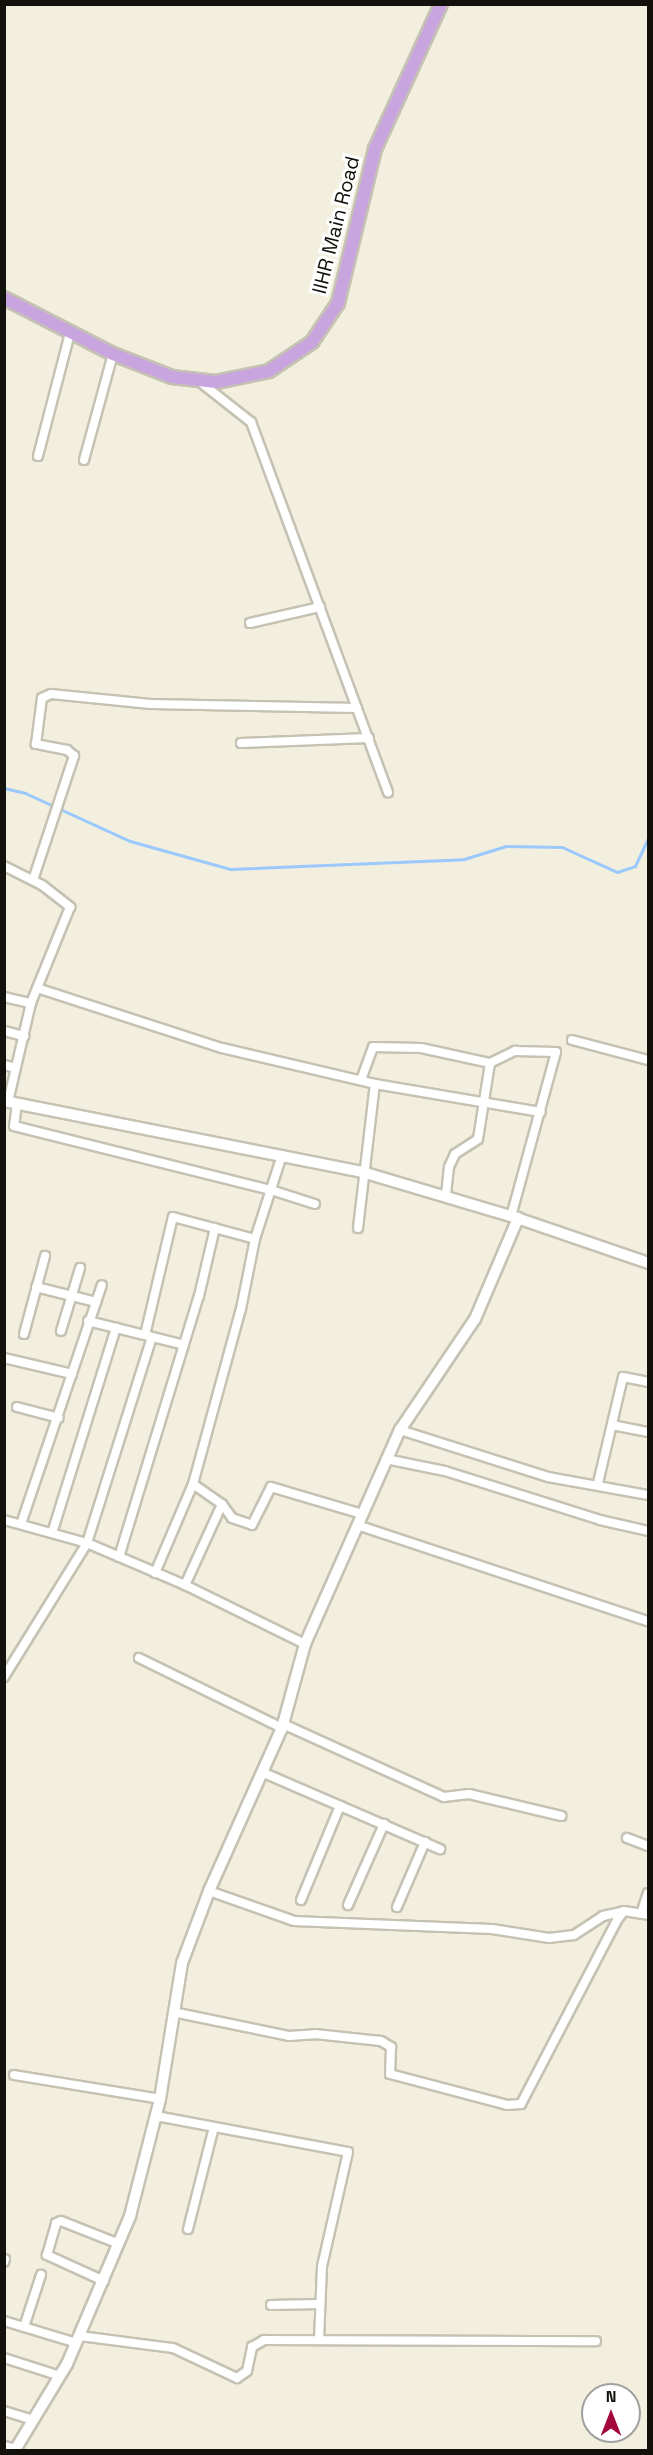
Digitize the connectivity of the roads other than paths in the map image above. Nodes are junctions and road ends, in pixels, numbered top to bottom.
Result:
1 (441, 4) edge
2 (4, 298) edge
3 (70, 333) junction
4 (113, 354) junction
5 (198, 380) junction
6 (38, 456) dead end
7 (84, 460) dead end
8 (320, 607) junction
9 (250, 623) dead end
10 (357, 708) junction
11 (369, 738) junction
12 (241, 742) dead end
13 (388, 792) dead end
14 (4, 866) edge
15 (33, 880) junction
16 (37, 988) junction
17 (4, 997) edge
18 (31, 1003) junction
19 (4, 1031) edge
20 (24, 1036) junction
21 (572, 1040) dead end
22 (648, 1060) edge
23 (490, 1063) junction
24 (4, 1065) edge
25 (16, 1068) junction
26 (361, 1080) junction
27 (375, 1084) junction
28 (483, 1101) junction
29 (10, 1102) edge
30 (541, 1113) junction
31 (282, 1155) junction
32 (362, 1172) junction
33 (270, 1190) junction
34 (446, 1196) junction
35 (315, 1204) dead end
36 (514, 1217) junction
37 (215, 1228) junction
38 (358, 1228) dead end
39 (255, 1239) junction
40 (45, 1256) dead end
41 (648, 1263) edge
42 (81, 1268) dead end
43 (102, 1285) dead end
44 (36, 1287) junction
45 (71, 1296) junction
46 (96, 1302) junction
47 (88, 1321) junction
48 (116, 1328) junction
49 (61, 1331) dead end
50 (24, 1334) dead end
51 (148, 1336) junction
52 (184, 1345) junction
53 (4, 1358) edge
54 (72, 1374) junction
55 (648, 1382) edge
56 (18, 1407) dead end
57 (59, 1418) junction
58 (612, 1425) junction
59 (399, 1430) junction
60 (648, 1432) edge
61 (386, 1459) junction
62 (598, 1483) junction
63 (193, 1484) junction
64 (648, 1495) edge
65 (222, 1504) junction
66 (362, 1514) junction
67 (4, 1520) edge
68 (21, 1524) junction
69 (357, 1525) junction
70 (52, 1530) junction
71 (648, 1530) edge
72 (87, 1543) junction
73 (119, 1557) junction
74 (155, 1573) junction
75 (185, 1585) junction
76 (648, 1621) edge
77 (304, 1644) junction
78 (139, 1658) dead end
79 (4, 1677) edge
80 (283, 1726) junction
81 (264, 1773) junction
82 (340, 1806) junction
83 (561, 1816) dead end
84 (384, 1824) junction
85 (627, 1838) dead end
86 (425, 1842) junction
87 (648, 1846) edge
88 (440, 1848) dead end
89 (209, 1891) junction
90 (648, 1893) edge
91 (301, 1900) dead end
92 (348, 1905) dead end
93 (397, 1907) dead end
94 (624, 1911) junction
95 (645, 1914) edge
96 (173, 2012) junction
97 (14, 2075) dead end
98 (160, 2099) junction
99 (156, 2116) junction
100 (214, 2127) junction
101 (188, 2229) dead end
102 (119, 2244) junction
103 (41, 2275) dead end
104 (104, 2281) junction
105 (319, 2304) junction
106 (271, 2305) dead end
107 (4, 2321) edge
108 (24, 2326) junction
109 (78, 2339) junction
110 (319, 2340) junction
111 (596, 2341) dead end
112 (4, 2358) edge
113 (60, 2376) junction
114 (4, 2411) edge
115 (34, 2420) junction
116 (4, 2446) edge
117 (15, 2450) edge

1 - 5 main road, IIHR Main Road
2 - 3 main road, IIHR Main Road
3 - 4 main road, IIHR Main Road
3 - 6 street
4 - 5 main road, IIHR Main Road
4 - 7 street
5 - 8 street
8 - 9 street
8 - 10 street
10 - 11 street
10 - 15 street
11 - 12 street
11 - 13 street
14 - 15 street
15 - 16 street
16 - 18 street
16 - 26 street
17 - 18 street
18 - 20 street
19 - 20 street
20 - 25 street
21 - 22 street
23 - 26 street
23 - 28 street
23 - 30 street
24 - 25 street
25 - 29 street
26 - 27 street
27 - 28 street
27 - 32 street
28 - 30 street
28 - 34 street
29 - 31 street
29 - 33 street
30 - 36 street
31 - 32 street
31 - 33 street
32 - 34 street
32 - 38 street
33 - 35 street
33 - 39 street
34 - 36 street
36 - 41 street
36 - 59 street
37 - 39 street
37 - 51 street
37 - 52 street
39 - 63 street
40 - 44 street
42 - 45 street
43 - 46 street
44 - 45 street
44 - 50 street
45 - 46 street
45 - 49 street
46 - 47 street
47 - 48 street
47 - 54 street
48 - 51 street
48 - 70 street
51 - 52 street
51 - 72 street
52 - 73 street
53 - 54 street
54 - 57 street
55 - 58 street
56 - 57 street
57 - 68 street
58 - 60 street
58 - 62 street
59 - 61 street
59 - 62 street
61 - 66 street
61 - 71 street
62 - 64 street
63 - 65 street
63 - 74 street
65 - 66 street
65 - 75 street
66 - 69 street
67 - 68 street
68 - 70 street
69 - 76 street
69 - 77 street
70 - 72 street
72 - 73 street
72 - 79 street
73 - 74 street
74 - 75 street
75 - 77 street
77 - 80 street
78 - 80 street
80 - 81 street
80 - 83 street
81 - 82 street
81 - 89 street
82 - 84 street
82 - 91 street
84 - 86 street
84 - 92 street
85 - 87 street
86 - 88 street
86 - 93 street
89 - 94 street
89 - 96 street
90 - 95 street
94 - 95 street
94 - 96 street
96 - 98 street
97 - 98 street
98 - 99 street
99 - 100 street
99 - 102 street
100 - 101 street
100 - 105 street
102 - 104 street
102 - 104 street
103 - 108 street
104 - 109 street
105 - 106 street
105 - 110 street
107 - 108 street
108 - 109 street
109 - 110 street
109 - 113 street
110 - 111 street
112 - 113 street
113 - 115 street
114 - 115 street
115 - 117 street
116 - 117 street

